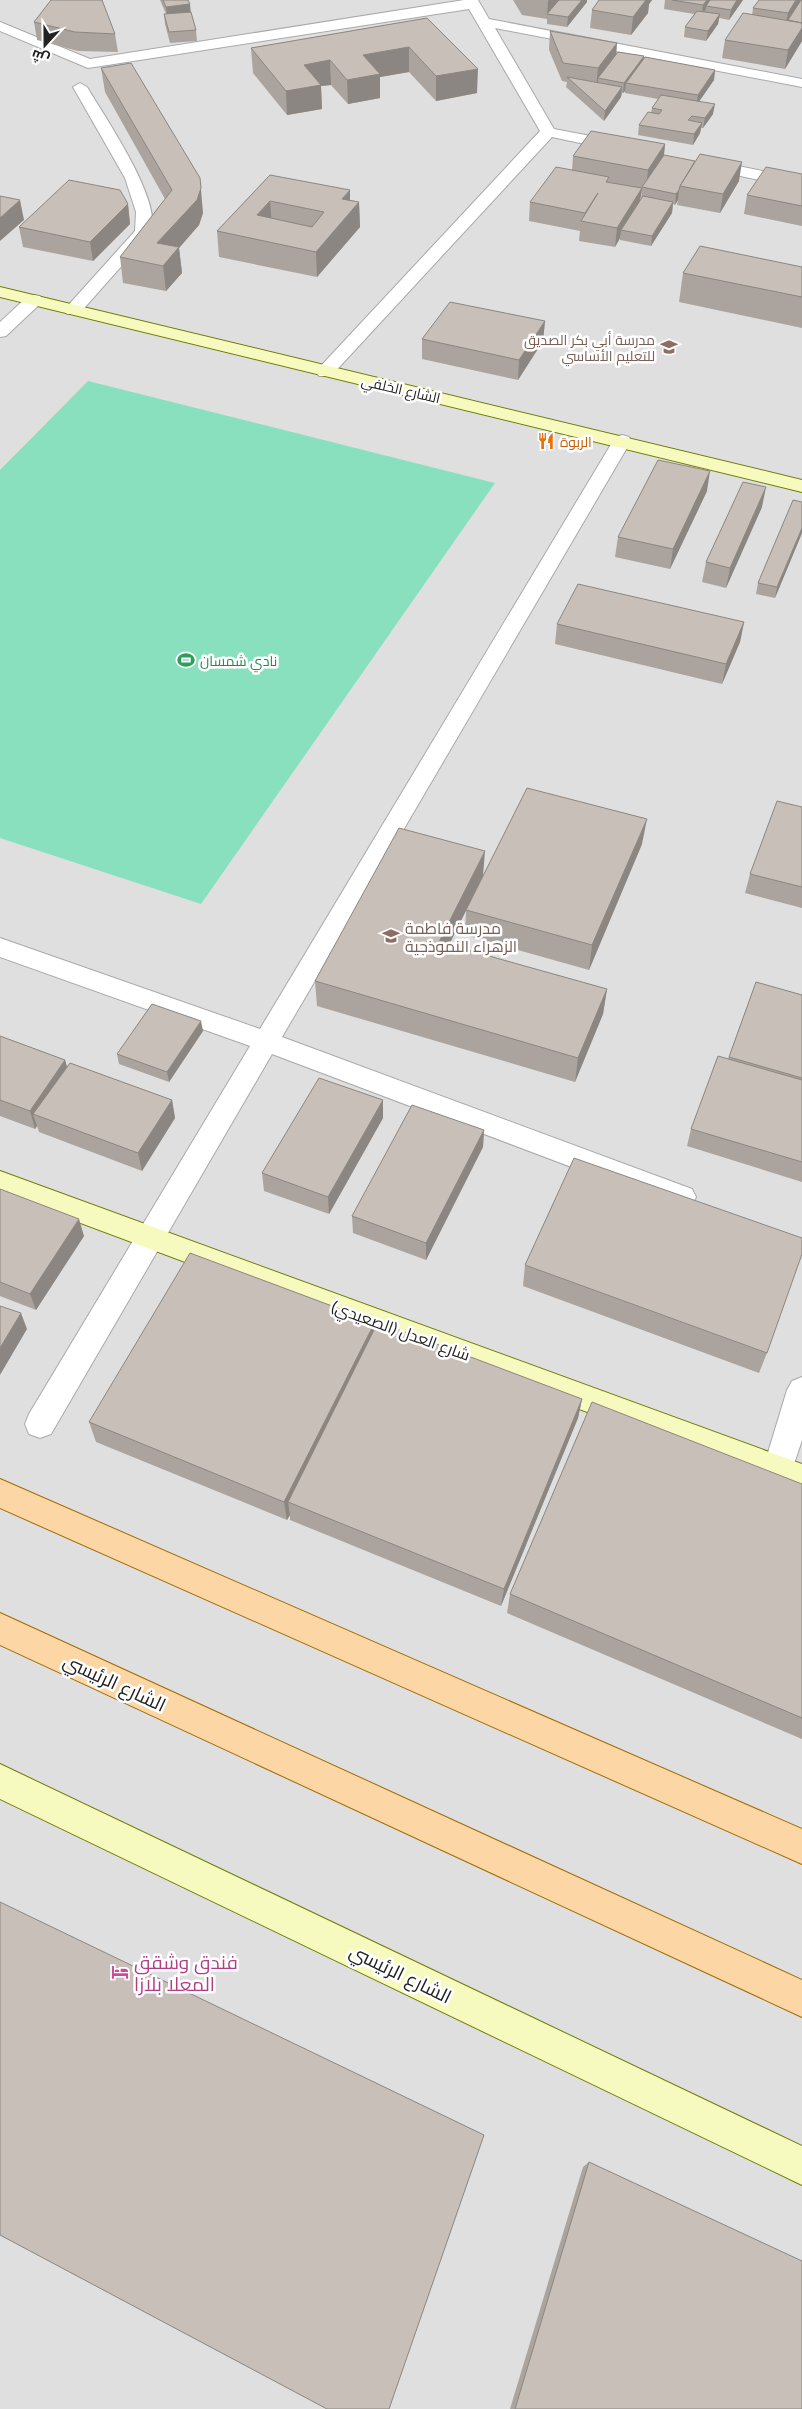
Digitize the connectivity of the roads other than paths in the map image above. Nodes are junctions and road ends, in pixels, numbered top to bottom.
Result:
1 (472, 2) edge
2 (484, 22) junction
3 (0, 26) edge
4 (802, 83) edge
5 (80, 87) dead end
6 (548, 132) junction
7 (636, 150) edge
8 (685, 160) edge
9 (802, 184) edge
10 (0, 292) edge
11 (34, 300) junction
12 (73, 310) junction
13 (0, 332) edge
14 (325, 372) junction
15 (622, 441) junction
16 (802, 486) edge
17 (0, 947) edge
18 (266, 1042) junction
19 (0, 1182) edge
20 (700, 1204) edge
21 (151, 1237) junction
22 (802, 1390) edge
23 (40, 1424) dead end
24 (790, 1474) edge
25 (0, 1493) edge
26 (0, 1628) edge
27 (0, 1781) edge
28 (802, 1847) edge
29 (802, 1999) edge
30 (802, 2166) edge

1 - 2 street
1 - 3 street
2 - 4 street
2 - 6 street
5 - 12 street
6 - 7 street
6 - 14 street
8 - 9 street
10 - 11 street, الشارع الخلفي
11 - 12 street, الشارع الخلفي
11 - 13 street
12 - 14 street, الشارع الخلفي
14 - 15 street, الشارع الخلفي
15 - 16 street, الشارع الخلفي
15 - 18 street
17 - 18 street
18 - 20 street
18 - 21 street
19 - 21 street, شارع العدل (الصعيدي)
21 - 23 street
21 - 24 street, شارع العدل (الصعيدي)
22 - 24 street
25 - 28 main road
26 - 29 main road, الشارع الرئيسي
27 - 30 street, الشارع الرئيسي

